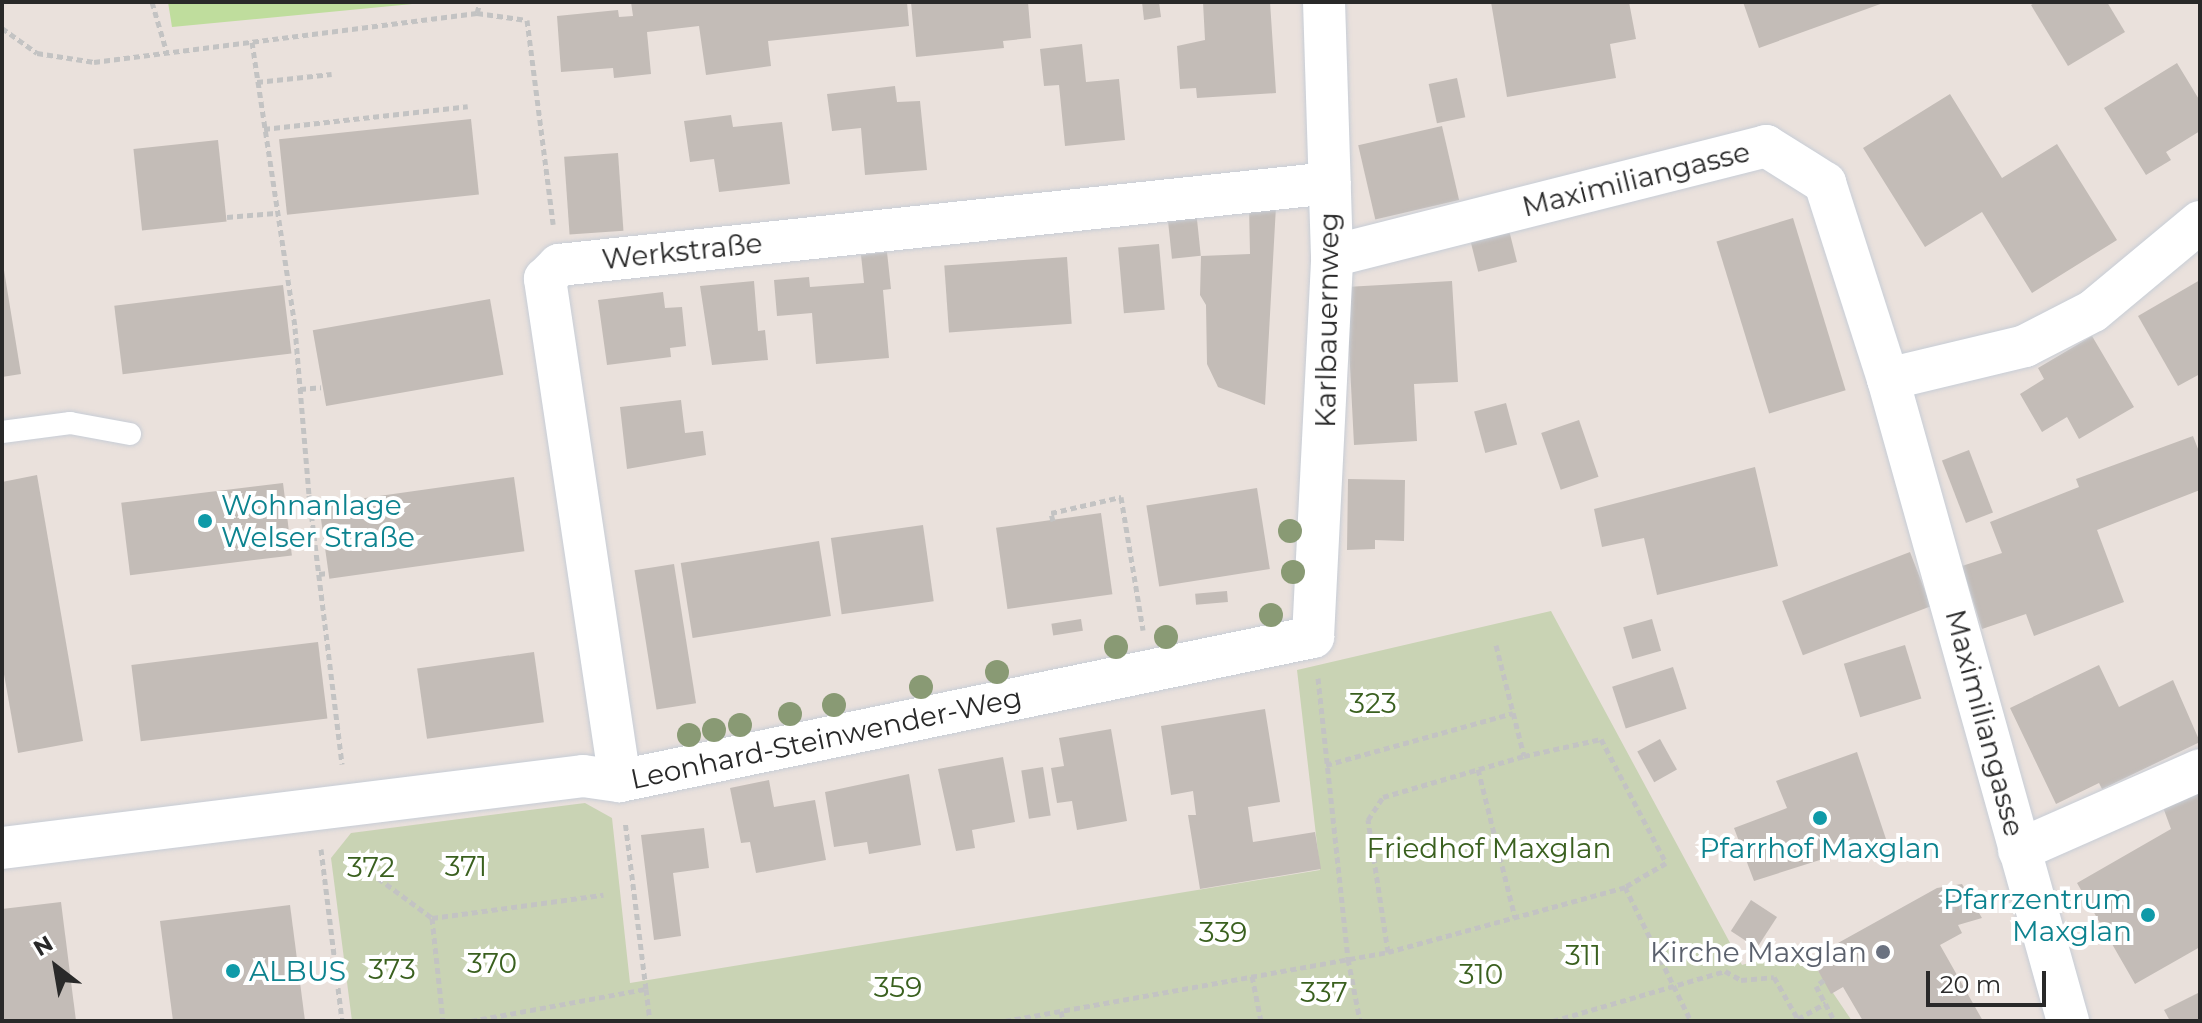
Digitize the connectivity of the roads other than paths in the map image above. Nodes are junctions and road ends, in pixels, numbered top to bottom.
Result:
1 (1324, 2) edge
2 (1330, 183) junction
3 (2200, 222) edge
4 (1332, 256) junction
5 (1888, 379) junction
6 (2, 432) edge
7 (130, 434) dead end
8 (1313, 637) joint
9 (2200, 770) edge
10 (620, 781) junction
11 (2, 848) edge
12 (2019, 850) junction
13 (2068, 1021) edge

1 - 2 street, Karlbauernweg
2 - 4 street, Karlbauernweg
2 - 10 street, Werkstraße
3 - 5 street
4 - 5 street, Maximiliangasse
4 - 8 street, Karlbauernweg
5 - 12 street, Maximiliangasse
6 - 7 lane
8 - 10 street, Leonhard-Steinwender-Weg
9 - 12 street
10 - 11 street, Leonhard-Steinwender-Weg
12 - 13 street, Maximiliangasse

